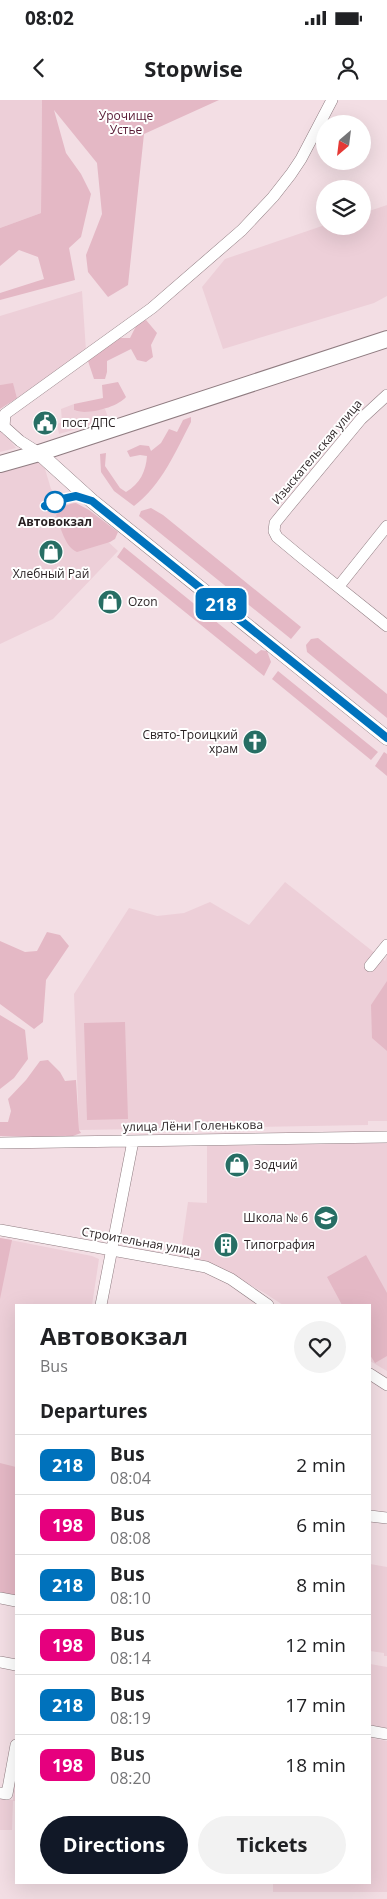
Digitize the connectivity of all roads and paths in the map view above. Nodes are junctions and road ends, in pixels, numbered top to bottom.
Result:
1 (332, 100) edge
2 (387, 339) edge
3 (387, 395) edge
4 (2, 425) edge
5 (39, 453) junction
6 (0, 464) edge
7 (387, 526) edge
8 (339, 586) junction
9 (387, 626) edge
10 (387, 738) edge
11 (387, 945) edge
12 (370, 966) dead end
13 (387, 1137) edge
14 (133, 1141) junction
15 (0, 1143) edge
16 (0, 1230) edge
17 (112, 1251) junction
18 (101, 1304) edge
19 (267, 1304) edge
20 (371, 1375) edge
21 (387, 1385) edge
22 (371, 1516) edge
23 (387, 1518) edge
24 (0, 1598) edge
25 (15, 1601) edge
26 (0, 1662) edge
27 (15, 1665) edge
28 (371, 1731) edge
29 (387, 1734) edge
30 (15, 1750) edge
31 (0, 1793) edge

1 - 4 street
2 - 5 highway
3 - 8 street, Изыскательская улица
4 - 5 street
5 - 6 highway
5 - 10 main road
7 - 8 street
8 - 9 street
11 - 12 street
13 - 14 street, улица Лёни Голенькова
14 - 15 street, улица Лёни Голенькова
14 - 17 street
16 - 17 street, Строительная улица
17 - 18 street
17 - 19 street, Строительная улица
20 - 21 street
22 - 23 street
24 - 25 street
26 - 27 street
28 - 29 street
30 - 31 street

